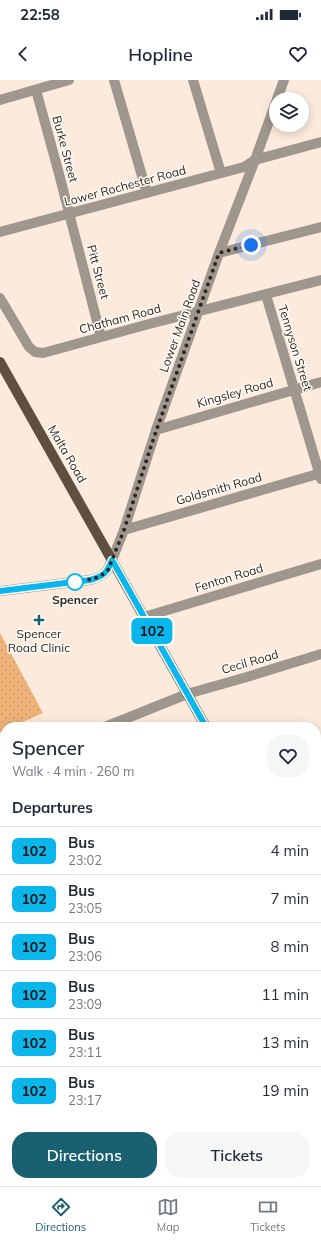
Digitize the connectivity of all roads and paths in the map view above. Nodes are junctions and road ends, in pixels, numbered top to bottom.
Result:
1 (69, 80) edge
2 (114, 80) edge
3 (193, 80) edge
4 (284, 80) edge
5 (36, 90) junction
6 (280, 92) edge
7 (0, 100) edge
8 (269, 121) edge
9 (321, 142) edge
10 (255, 160) junction
11 (221, 173) junction
12 (147, 193) junction
13 (69, 214) junction
14 (321, 227) edge
15 (0, 232) edge
16 (219, 253) junction
17 (321, 280) edge
18 (266, 295) junction
19 (0, 298) edge
20 (199, 312) junction
21 (101, 337) junction
22 (0, 362) edge
23 (321, 382) edge
24 (294, 390) junction
25 (156, 430) junction
26 (320, 475) edge
27 (124, 530) junction
28 (112, 560) junction
29 (321, 564) edge
30 (0, 591) edge
31 (144, 617) junction
32 (321, 654) edge
33 (187, 694) junction
34 (118, 722) edge
35 (203, 722) edge

1 - 5 street
2 - 12 street
3 - 11 street
4 - 6 street
5 - 7 street
5 - 13 street, Burke Street
8 - 10 street, Lower Main Road
9 - 10 street, Lower Rochester Road
10 - 11 street, Lower Rochester Road
10 - 16 street, Lower Main Road
11 - 12 street, Lower Rochester Road
12 - 13 street, Lower Rochester Road
13 - 15 street, Lower Rochester Road
13 - 21 street, Pitt Street
14 - 16 street
16 - 20 street, Lower Main Road
17 - 18 street, Chatham Road
18 - 20 street, Chatham Road
18 - 24 street, Tennyson Street
19 - 21 street, Chatham Road
20 - 21 street, Chatham Road
20 - 25 street, Lower Main Road
22 - 28 main road, Malta Road
23 - 24 street, Kingsley Road
24 - 25 street, Kingsley Road
24 - 26 street, Tennyson Street
25 - 27 street, Lower Main Road
26 - 27 street, Goldsmith Road
27 - 28 street, Lower Main Road
28 - 30 street, Lower Main Road
28 - 31 main road, Malta Road
29 - 31 street, Fenton Road
31 - 33 main road, Malta Road
32 - 33 street, Cecil Road
33 - 34 street, Cecil Road
33 - 35 main road, Malta Road

